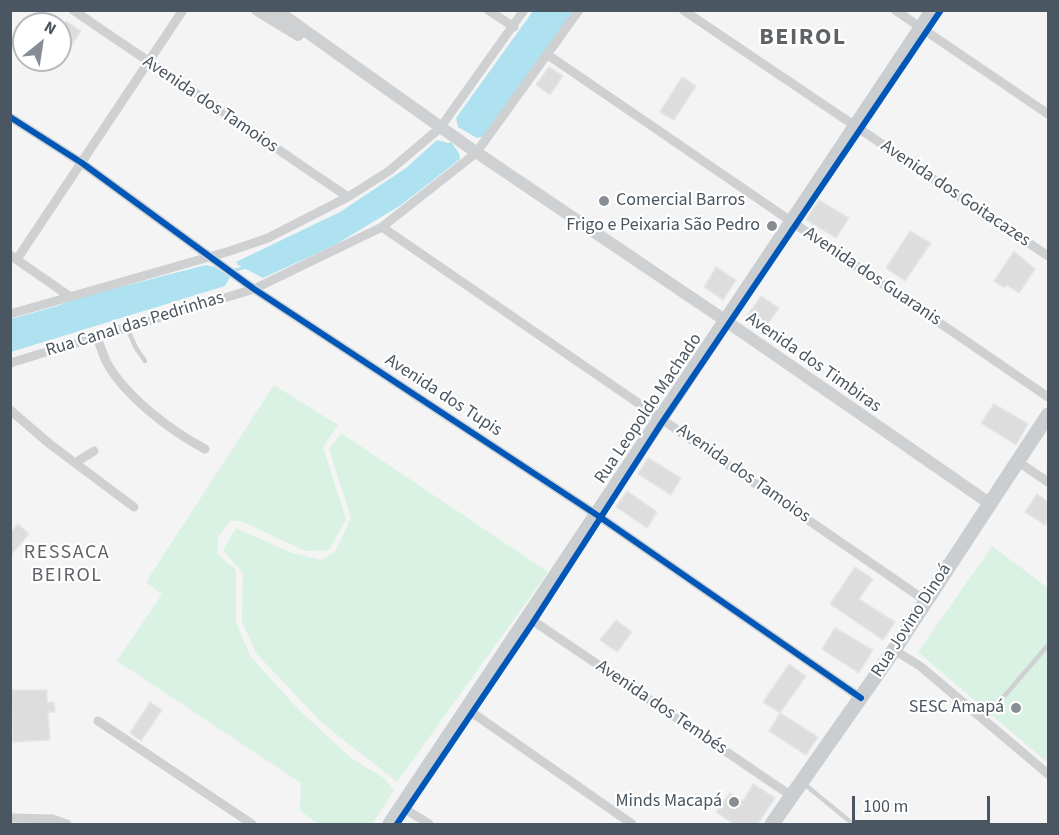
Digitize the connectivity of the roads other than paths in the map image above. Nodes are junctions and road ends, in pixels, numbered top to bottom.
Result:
1 (73, 10) edge
2 (183, 10) edge
3 (257, 10) edge
4 (276, 10) edge
5 (488, 10) edge
6 (524, 10) edge
7 (579, 10) edge
8 (684, 10) edge
9 (895, 10) edge
10 (933, 10) edge
11 (514, 27) junction
12 (921, 28) junction
13 (548, 55) junction
14 (148, 63) junction
15 (366, 76) junction
16 (1048, 114) edge
17 (10, 117) edge
18 (855, 126) junction
19 (443, 130) junction
20 (473, 151) junction
21 (82, 164) junction
22 (348, 197) junction
23 (790, 222) junction
24 (382, 227) junction
25 (1048, 256) edge
26 (14, 257) edge
27 (210, 257) junction
28 (251, 287) junction
29 (69, 296) junction
30 (10, 314) edge
31 (726, 321) junction
32 (127, 328) junction
33 (97, 337) junction
34 (145, 361) dead end
35 (10, 363) edge
36 (1048, 397) edge
37 (10, 410) edge
38 (1048, 415) edge
39 (661, 418) junction
40 (205, 449) dead end
41 (94, 451) dead end
42 (1017, 461) junction
43 (75, 463) junction
44 (1048, 482) edge
45 (989, 503) junction
46 (134, 507) dead end
47 (597, 515) junction
48 (926, 600) junction
49 (529, 618) junction
50 (1048, 645) edge
51 (894, 650) junction
52 (861, 698) junction
53 (467, 709) junction
54 (984, 720) junction
55 (98, 721) dead end
56 (1048, 774) edge
57 (803, 783) junction
58 (793, 797) junction
59 (402, 807) junction
60 (10, 818) edge
61 (67, 825) edge
62 (252, 825) edge
63 (390, 825) edge
64 (429, 825) edge
65 (632, 825) edge
66 (772, 825) edge
67 (853, 825) edge

1 - 14 street, Avenida dos Tamoios
2 - 14 street
3 - 15 street, Avenida dos Timbiras
4 - 15 street, Avenida dos Timbiras
5 - 11 street
6 - 11 street
7 - 13 street, Rua Canal das Pedrinhas
8 - 18 street, Avenida dos Goitacazes
9 - 12 street
10 - 12 main road, Rua Leopoldo Machado
11 - 19 street
12 - 16 street
12 - 18 main road, Rua Leopoldo Machado
13 - 20 street, Rua Canal das Pedrinhas
13 - 23 street, Avenida dos Guaranis
14 - 21 street
14 - 22 street, Avenida dos Tamoios
15 - 19 street, Avenida dos Timbiras
17 - 21 street, Avenida dos Tupis
18 - 23 main road, Rua Leopoldo Machado
18 - 25 street, Avenida dos Goitacazes
19 - 20 street, Avenida dos Timbiras
19 - 22 street
20 - 24 street, Rua Canal das Pedrinhas
20 - 31 street, Avenida dos Timbiras
21 - 26 street
21 - 27 street, Avenida dos Tupis
22 - 27 street
23 - 31 main road, Rua Leopoldo Machado
23 - 36 street, Avenida dos Guaranis
24 - 28 street, Rua Canal das Pedrinhas
24 - 39 street, Avenida dos Tamoios
26 - 29 street
27 - 28 street, Avenida dos Tupis
27 - 29 street
28 - 32 street, Rua Canal das Pedrinhas
28 - 47 street, Avenida dos Tupis
29 - 30 street
31 - 39 main road, Rua Leopoldo Machado
31 - 45 street, Avenida dos Timbiras
32 - 33 street, Rua Canal das Pedrinhas
32 - 34 lane
33 - 35 street, Rua Canal das Pedrinhas
33 - 40 street
37 - 43 street
38 - 42 main road, Rua Jovino Dinoá
39 - 47 main road, Rua Leopoldo Machado
39 - 48 street, Avenida dos Tamoios
41 - 43 street
42 - 44 street
42 - 45 main road, Rua Jovino Dinoá
43 - 46 street
45 - 48 main road, Rua Jovino Dinoá
47 - 49 main road, Rua Leopoldo Machado
47 - 52 street, Avenida dos Tupis
48 - 51 main road, Rua Jovino Dinoá
49 - 53 main road, Rua Leopoldo Machado
49 - 58 street, Avenida dos Tembés
50 - 54 lane
51 - 52 main road, Rua Jovino Dinoá
51 - 54 street
52 - 57 main road, Rua Jovino Dinoá
53 - 59 main road, Rua Leopoldo Machado
53 - 65 street
54 - 56 street
55 - 62 street
57 - 58 main road, Rua Jovino Dinoá
57 - 67 lane
58 - 66 main road, Rua Jovino Dinoá
59 - 63 main road, Rua Leopoldo Machado
59 - 64 street
60 - 61 street

